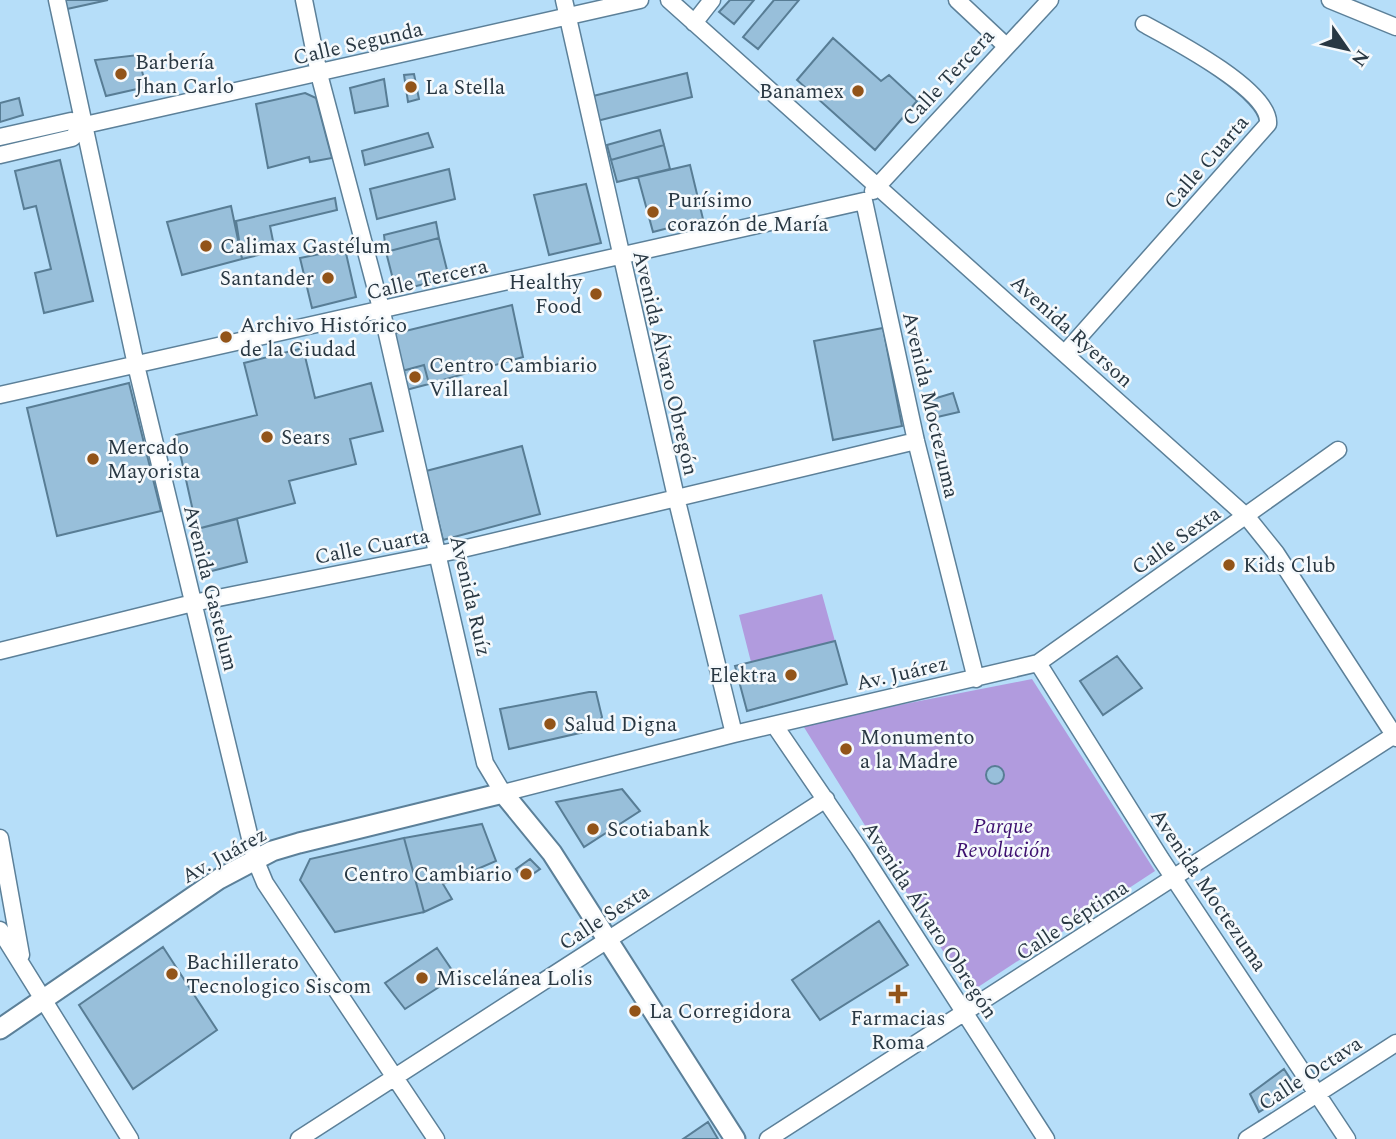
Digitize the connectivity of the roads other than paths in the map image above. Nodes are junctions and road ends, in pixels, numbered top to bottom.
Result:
1 (57, 0) edge
2 (304, 0) edge
3 (640, 0) edge
4 (668, 0) edge
5 (712, 0) edge
6 (957, 0) edge
7 (1050, 0) edge
8 (1330, 0) edge
9 (566, 8) edge
10 (694, 23) junction
11 (1143, 24) dead end
12 (1396, 27) edge
13 (1005, 46) junction
14 (319, 74) junction
15 (85, 125) junction
16 (0, 137) edge
17 (0, 155) edge
18 (878, 184) junction
19 (864, 201) junction
20 (620, 255) junction
21 (382, 312) junction
22 (1065, 353) junction
23 (136, 365) junction
24 (0, 395) edge
25 (916, 441) junction
26 (1338, 450) dead end
27 (676, 496) junction
28 (1247, 517) junction
29 (438, 554) junction
30 (193, 604) junction
31 (0, 651) edge
32 (1038, 663) junction
33 (976, 679) junction
34 (775, 726) junction
35 (734, 734) junction
36 (1396, 736) edge
37 (503, 793) junction
38 (826, 799) junction
39 (0, 838) edge
40 (255, 859) junction
41 (2, 860) edge
42 (1176, 878) junction
43 (0, 930) edge
44 (607, 940) junction
45 (22, 961) junction
46 (45, 1001) junction
47 (965, 1013) junction
48 (0, 1029) edge
49 (1396, 1043) edge
50 (395, 1078) junction
51 (1317, 1094) junction
52 (130, 1139) edge
53 (299, 1139) edge
54 (436, 1139) edge
55 (735, 1139) edge
56 (768, 1139) edge
57 (1046, 1139) edge
58 (1247, 1139) edge
59 (1347, 1139) edge

1 - 15 street, Avenida Gastelum
2 - 14 street, Avenida Ruíz
3 - 9 street, Calle Segunda
4 - 10 street, Avenida Ryerson
5 - 10 street
6 - 13 street
7 - 13 street, Calle Tercera
8 - 12 street
9 - 14 street, Calle Segunda
9 - 20 street, Avenida Álvaro Obregón
10 - 18 street, Avenida Ryerson
11 - 22 street, Calle Cuarta
13 - 18 street, Calle Tercera
14 - 15 street, Calle Segunda
14 - 21 street, Avenida Ruíz
15 - 16 street, Calle Segunda
15 - 17 street, Calle Segunda
15 - 23 street, Avenida Gastelum
18 - 19 street
18 - 22 street, Avenida Ryerson
19 - 20 street, Calle Tercera
19 - 25 street, Avenida Moctezuma
20 - 21 street, Calle Tercera
20 - 27 street, Avenida Álvaro Obregón
21 - 23 street, Calle Tercera
21 - 29 street, Avenida Ruíz
22 - 28 street, Avenida Ryerson
23 - 24 street, Calle Tercera
23 - 30 street, Avenida Gastelum
25 - 27 street, Calle Cuarta
25 - 33 street, Avenida Moctezuma
26 - 28 street, Calle Sexta
27 - 29 street, Calle Cuarta
27 - 35 street, Avenida Álvaro Obregón
28 - 32 street, Calle Sexta
28 - 36 street, Avenida Ryerson
29 - 30 street, Calle Cuarta
29 - 37 street, Avenida Ruíz
30 - 31 street, Calle Cuarta
30 - 40 street, Avenida Gastelum
32 - 33 street, Av. Juárez
32 - 42 street, Avenida Moctezuma
33 - 34 street, Av. Juárez
34 - 35 street, Av. Juárez
34 - 38 street, Avenida Álvaro Obregón
35 - 37 street, Av. Juárez
36 - 42 street, Calle Séptima
37 - 40 street, Av. Juárez
37 - 44 street, Avenida Ruíz
38 - 44 street, Calle Sexta
38 - 47 street, Avenida Álvaro Obregón
39 - 41 street
40 - 46 street, Av. Juárez
40 - 50 street, Avenida Gastelum
41 - 45 street
42 - 47 street, Calle Séptima
42 - 51 street, Avenida Moctezuma
43 - 45 street
44 - 50 street, Calle Sexta
44 - 55 street, Avenida Ruíz
45 - 46 street
46 - 48 street, Av. Juárez
46 - 52 street
47 - 56 street, Calle Séptima
47 - 57 street, Avenida Álvaro Obregón
49 - 51 street, Calle Octava
50 - 53 street, Calle Sexta
50 - 54 street, Avenida Gastelum
51 - 58 street, Calle Octava
51 - 59 street, Avenida Moctezuma

